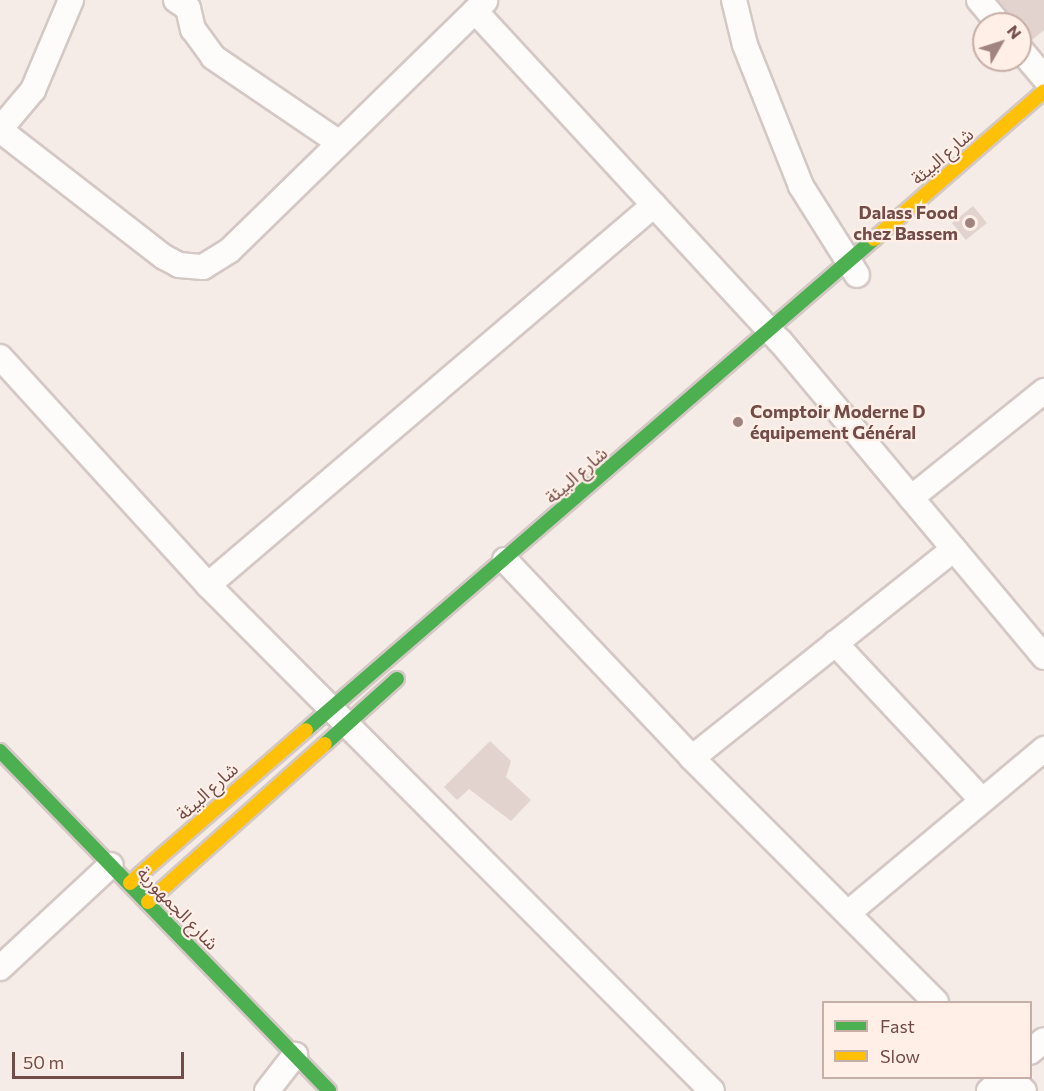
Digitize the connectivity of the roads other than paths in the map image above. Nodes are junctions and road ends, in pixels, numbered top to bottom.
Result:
1 (71, 0) edge
2 (176, 0) edge
3 (734, 0) edge
4 (979, 0) edge
5 (481, 6) edge
6 (989, 12) edge
7 (1032, 64) edge
8 (1044, 78) edge
9 (1044, 91) edge
10 (1, 129) edge
11 (338, 142) junction
12 (654, 205) junction
13 (852, 274) junction
14 (777, 339) junction
15 (0, 357) edge
16 (1044, 391) edge
17 (911, 498) junction
18 (954, 549) junction
19 (516, 572) junction
20 (208, 585) junction
21 (835, 643) junction
22 (1044, 657) edge
23 (406, 672) dead end
24 (336, 716) junction
25 (1044, 749) edge
26 (0, 751) edge
27 (692, 758) junction
28 (982, 800) junction
29 (111, 865) junction
30 (130, 883) junction
31 (148, 902) junction
32 (848, 913) junction
33 (0, 968) edge
34 (935, 1001) edge
35 (1044, 1040) edge
36 (1032, 1050) edge
37 (295, 1055) junction
38 (1001, 1079) edge
39 (1012, 1079) edge
40 (267, 1091) edge
41 (329, 1091) edge
42 (712, 1091) edge
43 (989, 1091) edge
44 (1024, 1091) edge

1 - 10 street
2 - 11 street
3 - 13 street
4 - 6 street
5 - 11 street
5 - 12 street
7 - 8 street
9 - 13 street, شارع البيئة
10 - 11 street
12 - 14 street
12 - 20 street
13 - 14 street, شارع البيئة
14 - 17 street
14 - 19 street, شارع البيئة
15 - 20 street
16 - 17 street
17 - 18 street
18 - 21 street
18 - 22 street
19 - 24 street, شارع البيئة
19 - 27 street
20 - 24 street
21 - 27 street
21 - 28 street
23 - 24 street, شارع البيئة
24 - 30 street, شارع البيئة
24 - 31 street, شارع البيئة
24 - 42 street
25 - 28 street
26 - 29 street, شارع الجمهورية
27 - 32 street
28 - 32 street
29 - 30 street, شارع الجمهورية
29 - 33 street
30 - 31 street, شارع الجمهورية
31 - 37 street, شارع الجمهورية
32 - 34 street
35 - 36 street
37 - 40 street
37 - 41 street, شارع الجمهورية
38 - 43 street
39 - 44 street

